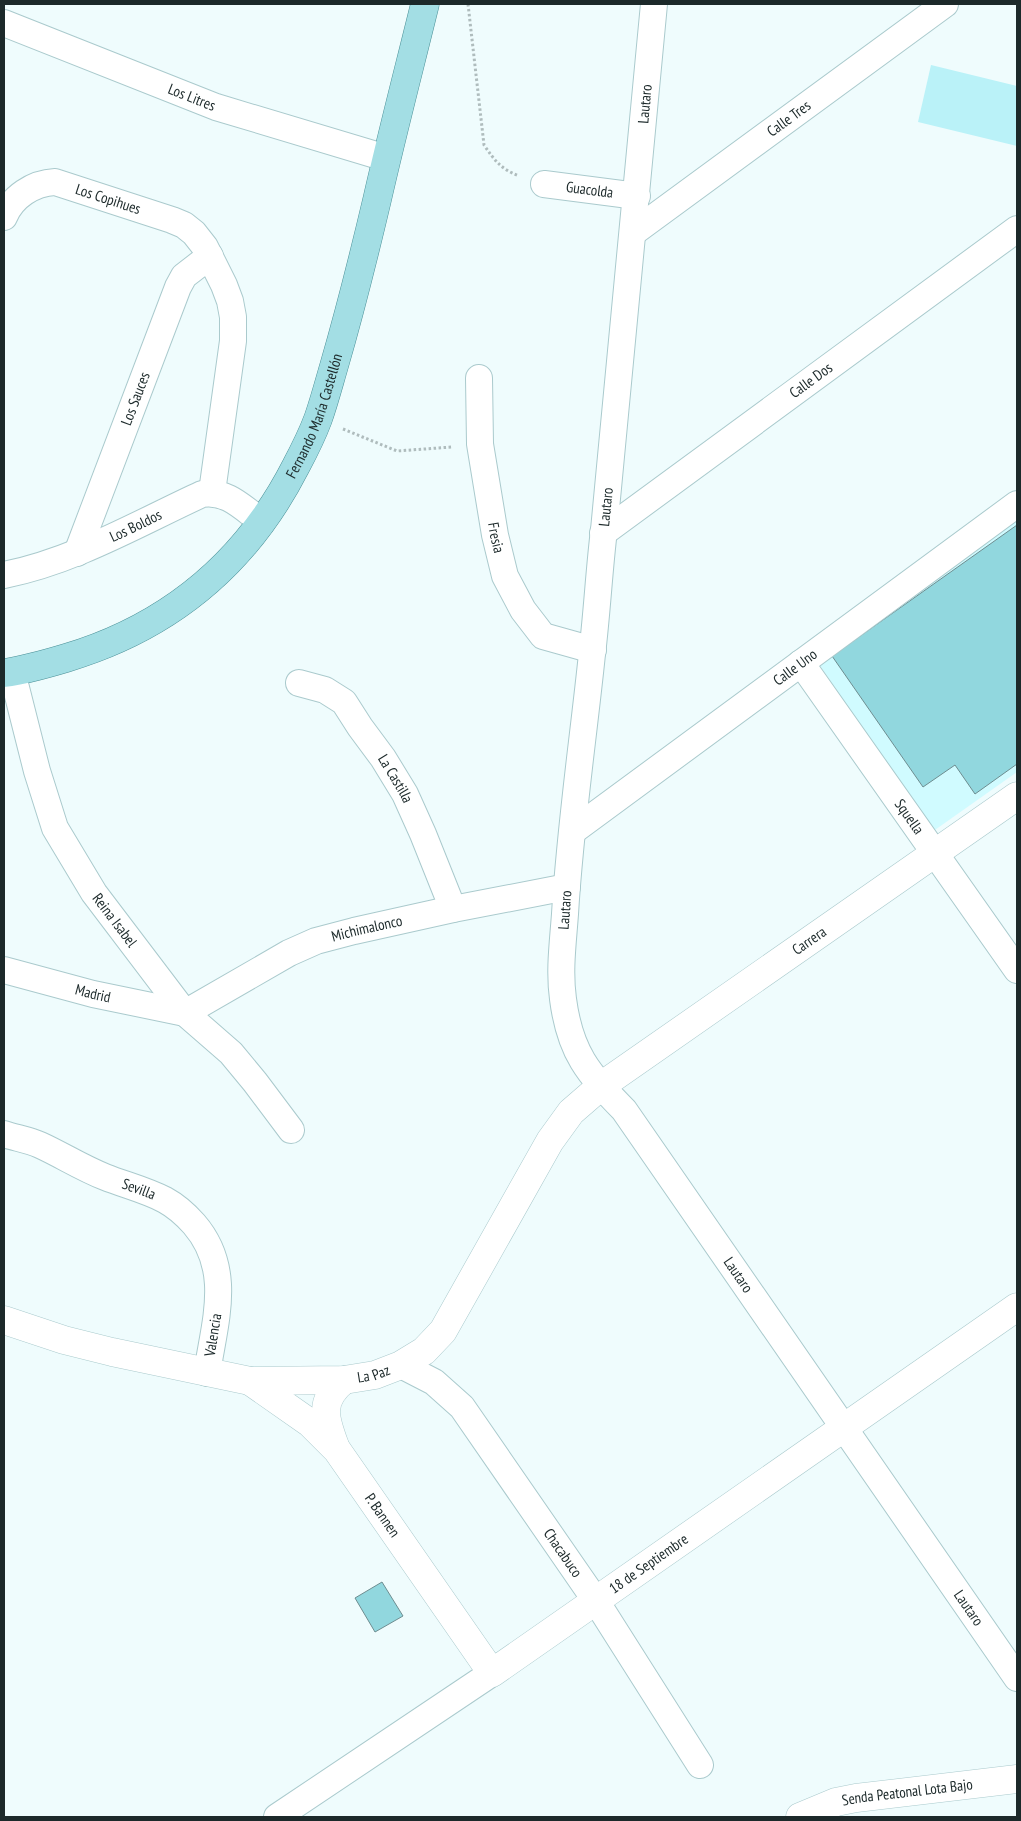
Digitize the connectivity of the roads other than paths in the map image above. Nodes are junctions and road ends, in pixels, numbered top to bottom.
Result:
1 (425, 4) edge
2 (654, 4) edge
3 (945, 4) edge
4 (4, 23) edge
5 (386, 158) junction
6 (544, 184) road end
7 (637, 196) junction
8 (4, 217) edge
9 (1017, 230) edge
10 (634, 232) junction
11 (210, 256) junction
12 (479, 378) dead end
13 (212, 492) junction
14 (1017, 504) edge
15 (262, 522) junction
16 (603, 533) junction
17 (76, 553) junction
18 (4, 575) edge
19 (593, 650) junction
20 (801, 663) junction
21 (8, 672) edge
22 (299, 683) dead end
23 (1017, 796) edge
24 (573, 831) junction
25 (935, 853) junction
26 (567, 887) junction
27 (453, 909) junction
28 (4, 970) edge
29 (1017, 970) edge
30 (185, 1012) junction
31 (601, 1086) junction
32 (291, 1130) dead end
33 (4, 1134) edge
34 (219, 1297) joint
35 (1017, 1307) edge
36 (4, 1320) edge
37 (401, 1365) junction
38 (207, 1373) junction
39 (344, 1380) junction
40 (250, 1381) junction
41 (844, 1427) junction
42 (337, 1450) junction
43 (596, 1601) junction
44 (492, 1673) junction
45 (1017, 1678) edge
46 (700, 1765) dead end
47 (1017, 1779) edge
48 (277, 1817) edge
49 (800, 1817) edge

1 - 5 main road, Fernando María Castellón
2 - 7 street, Lautaro
3 - 10 street, Calle Tres
4 - 5 street, Los Litres
5 - 15 main road, Fernando María Castellón
6 - 7 street, Guacolda
7 - 10 street, Lautaro
8 - 11 street, Los Copihues
9 - 16 street, Calle Dos
10 - 16 street, Lautaro
11 - 13 street
11 - 17 street, Los Sauces
12 - 19 street, Fresia
13 - 15 street
13 - 17 street, Los Boldos
14 - 20 street, Calle Uno
15 - 21 main road, Fernando María Castellón
16 - 19 street, Lautaro
17 - 18 street, Los Boldos
19 - 24 street, Lautaro
20 - 24 street, Calle Uno
20 - 25 street, Squella
21 - 30 street, Reina Isabel
22 - 27 street, La Castilla
23 - 25 street, Carrera
24 - 26 street, Lautaro
25 - 29 street, Squella
25 - 31 street, Carrera
26 - 27 street, Michimalonco
26 - 31 street, Lautaro
27 - 30 street, Michimalonco
28 - 30 street, Madrid
30 - 32 street, Reina Isabel
31 - 37 street, La Paz
31 - 41 street, Lautaro
33 - 34 street, Sevilla
34 - 38 street, Valencia
35 - 41 street, 18 de Septiembre
36 - 38 street, La Paz
37 - 39 street, La Paz
37 - 43 street, Chacabuco
38 - 40 street, La Paz
39 - 40 street, La Paz
39 - 42 street
40 - 42 street, P. Bannen
41 - 43 street, 18 de Septiembre
41 - 45 street, Lautaro
42 - 44 street, P. Bannen
43 - 44 street, 18 de Septiembre
43 - 46 street, Chacabuco
44 - 48 street, 18 de Septiembre
47 - 49 street, Senda Peatonal Lota Bajo

